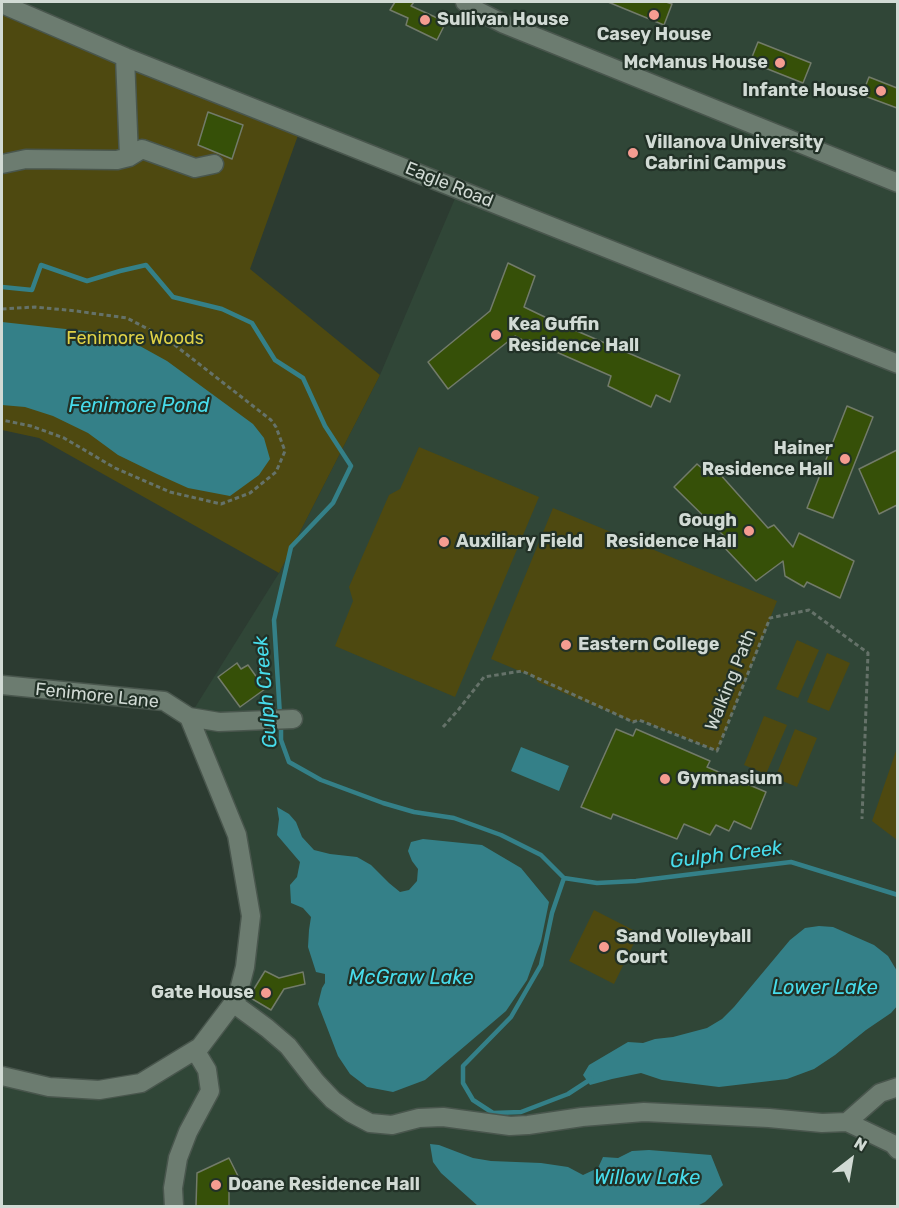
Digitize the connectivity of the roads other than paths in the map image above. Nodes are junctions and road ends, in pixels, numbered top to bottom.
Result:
1 (465, 2) edge
2 (2, 4) edge
3 (125, 57) junction
4 (129, 157) junction
5 (2, 164) edge
6 (214, 164) dead end
7 (897, 183) edge
8 (897, 364) edge
9 (2, 685) edge
10 (189, 717) junction
11 (293, 719) dead end
12 (233, 1004) junction
13 (195, 1050) junction
14 (2, 1076) edge
15 (897, 1087) edge
16 (847, 1122) junction
17 (897, 1150) edge
18 (174, 1206) edge

1 - 7 street
2 - 3 street, Eagle Road
3 - 4 street
3 - 8 street, Eagle Road
4 - 5 street
4 - 6 street
9 - 10 street, Fenimore Lane
10 - 11 street
10 - 12 street
12 - 13 street
12 - 16 street
13 - 14 street
13 - 18 street
15 - 16 street
16 - 17 street

